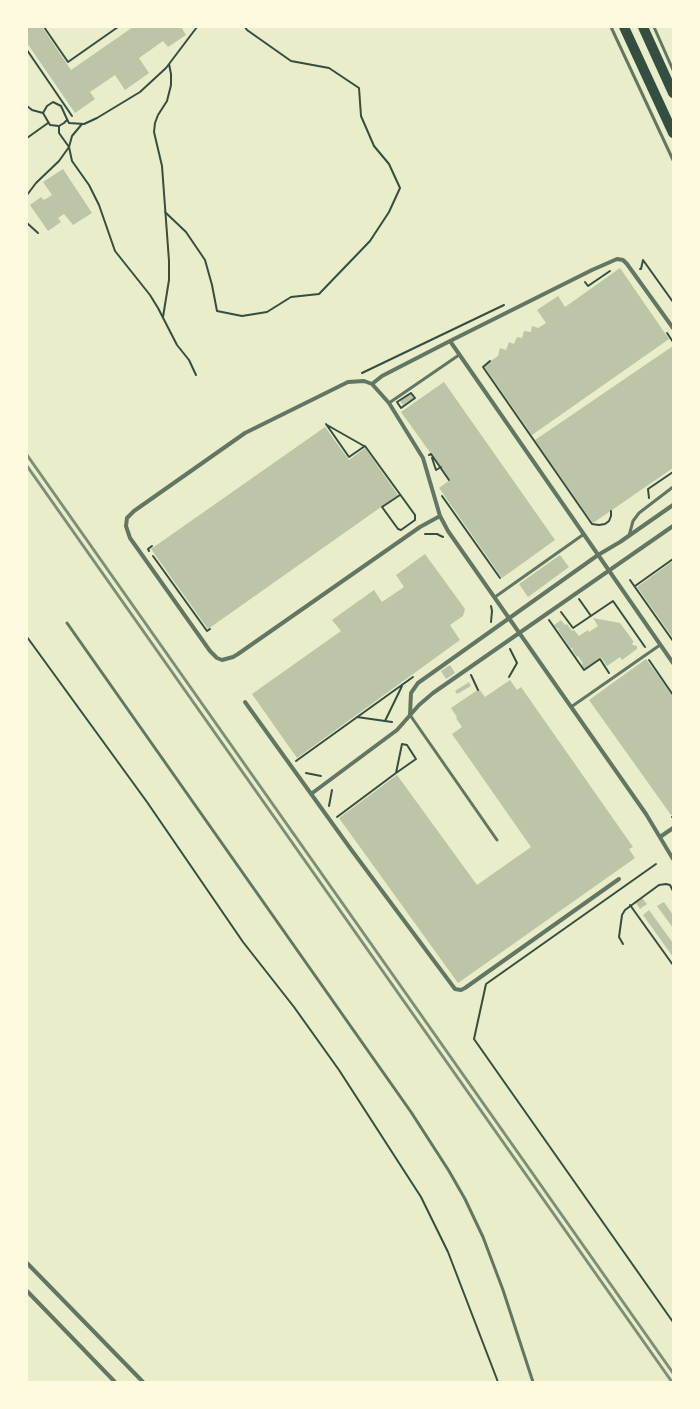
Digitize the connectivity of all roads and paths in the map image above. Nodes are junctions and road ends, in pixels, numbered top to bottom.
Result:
1 (44, 27) edge
2 (118, 27) edge
3 (197, 27) edge
4 (245, 27) edge
5 (611, 27) edge
6 (624, 27) edge
7 (644, 27) edge
8 (654, 27) edge
9 (27, 50) edge
10 (169, 64) junction
11 (673, 70) edge
12 (673, 93) edge
13 (27, 106) edge
14 (42, 113) junction
15 (72, 116) dead end
16 (67, 120) junction
17 (48, 122) junction
18 (82, 124) junction
19 (59, 126) junction
20 (673, 133) edge
21 (27, 138) edge
22 (69, 147) junction
23 (673, 160) edge
24 (27, 195) edge
25 (165, 212) junction
26 (27, 224) edge
27 (38, 233) dead end
28 (163, 317) junction
29 (673, 328) edge
30 (450, 341) junction
31 (459, 355) junction
32 (490, 360) dead end
33 (196, 375) dead end
34 (372, 384) junction
35 (389, 403) junction
36 (364, 446) junction
37 (440, 467) junction
38 (673, 472) edge
39 (449, 480) dead end
40 (673, 487) edge
41 (400, 495) junction
42 (441, 495) dead end
43 (649, 504) junction
44 (673, 505) edge
45 (611, 511) dead end
46 (440, 516) junction
47 (673, 526) edge
48 (425, 534) dead end
49 (584, 534) junction
50 (628, 537) junction
51 (446, 542) dead end
52 (152, 546) dead end
53 (598, 555) junction
54 (673, 559) edge
55 (609, 570) junction
56 (500, 578) dead end
57 (630, 580) dead end
58 (635, 587) junction
59 (495, 597) junction
60 (578, 598) dead end
61 (490, 604) dead end
62 (560, 611) dead end
63 (554, 615) dead end
64 (591, 616) junction
65 (508, 618) junction
66 (67, 623) dead end
67 (490, 625) dead end
68 (210, 629) dead end
69 (519, 634) junction
70 (27, 637) edge
71 (673, 641) edge
72 (660, 645) junction
73 (510, 649) dead end
74 (649, 653) junction
75 (647, 658) dead end
76 (673, 663) edge
77 (469, 668) junction
78 (509, 677) dead end
79 (613, 678) junction
80 (410, 679) dead end
81 (402, 684) junction
82 (478, 690) dead end
83 (673, 695) edge
84 (245, 702) dead end
85 (571, 707) junction
86 (410, 715) junction
87 (357, 717) junction
88 (385, 721) junction
89 (392, 722) dead end
90 (296, 761) dead end
91 (396, 773) junction
92 (311, 794) junction
93 (337, 817) dead end
94 (673, 828) edge
95 (660, 837) junction
96 (497, 840) dead end
97 (673, 859) edge
98 (656, 864) dead end
99 (619, 879) dead end
100 (673, 891) edge
101 (630, 905) junction
102 (623, 944) dead end
103 (673, 965) edge
104 (27, 1263) edge
105 (27, 1291) edge
106 (673, 1322) edge
107 (115, 1382) edge
108 (143, 1382) edge
109 (498, 1382) edge
110 (533, 1382) edge

1 - 2 path
3 - 10 path
4 - 25 path
5 - 23 lane
6 - 20 highway
7 - 12 highway
8 - 11 lane
9 - 15 path
10 - 18 path
10 - 25 path
13 - 14 path
14 - 16 path
14 - 17 path
16 - 18 path
16 - 19 path
17 - 19 path
17 - 21 path
18 - 22 path
19 - 22 path
22 - 24 path
22 - 28 path
25 - 28 path
26 - 27 path
28 - 33 path
29 - 30 street
30 - 31 street
30 - 34 street
31 - 35 lane
31 - 49 street
32 - 45 path
34 - 35 street
34 - 46 street
35 - 46 street
36 - 36 path
36 - 41 path
37 - 37 path
37 - 39 path
38 - 43 path
40 - 43 lane
41 - 41 path
42 - 56 path
43 - 50 lane
44 - 50 street
46 - 59 street
47 - 55 street
48 - 51 path
49 - 53 street
49 - 59 lane
50 - 53 street
52 - 68 path
53 - 55 street
53 - 65 street
54 - 58 path
55 - 69 street
55 - 72 street
57 - 58 path
58 - 71 path
59 - 65 street
60 - 64 path
61 - 67 path
62 - 64 path
63 - 79 path
64 - 74 path
65 - 69 street
65 - 86 street
66 - 110 lane
69 - 77 street
69 - 85 street
70 - 109 path
72 - 74 lane
72 - 76 street
73 - 78 path
74 - 79 lane
75 - 83 path
77 - 82 path
77 - 86 street
79 - 85 lane
80 - 81 path
81 - 87 path
81 - 88 path
84 - 92 street
85 - 95 street
86 - 92 street
86 - 96 lane
87 - 88 path
87 - 90 path
88 - 89 path
91 - 91 path
91 - 93 path
92 - 99 street
94 - 95 street
95 - 97 street
98 - 106 path
100 - 101 path
101 - 102 path
101 - 103 path
104 - 108 street
105 - 107 street

